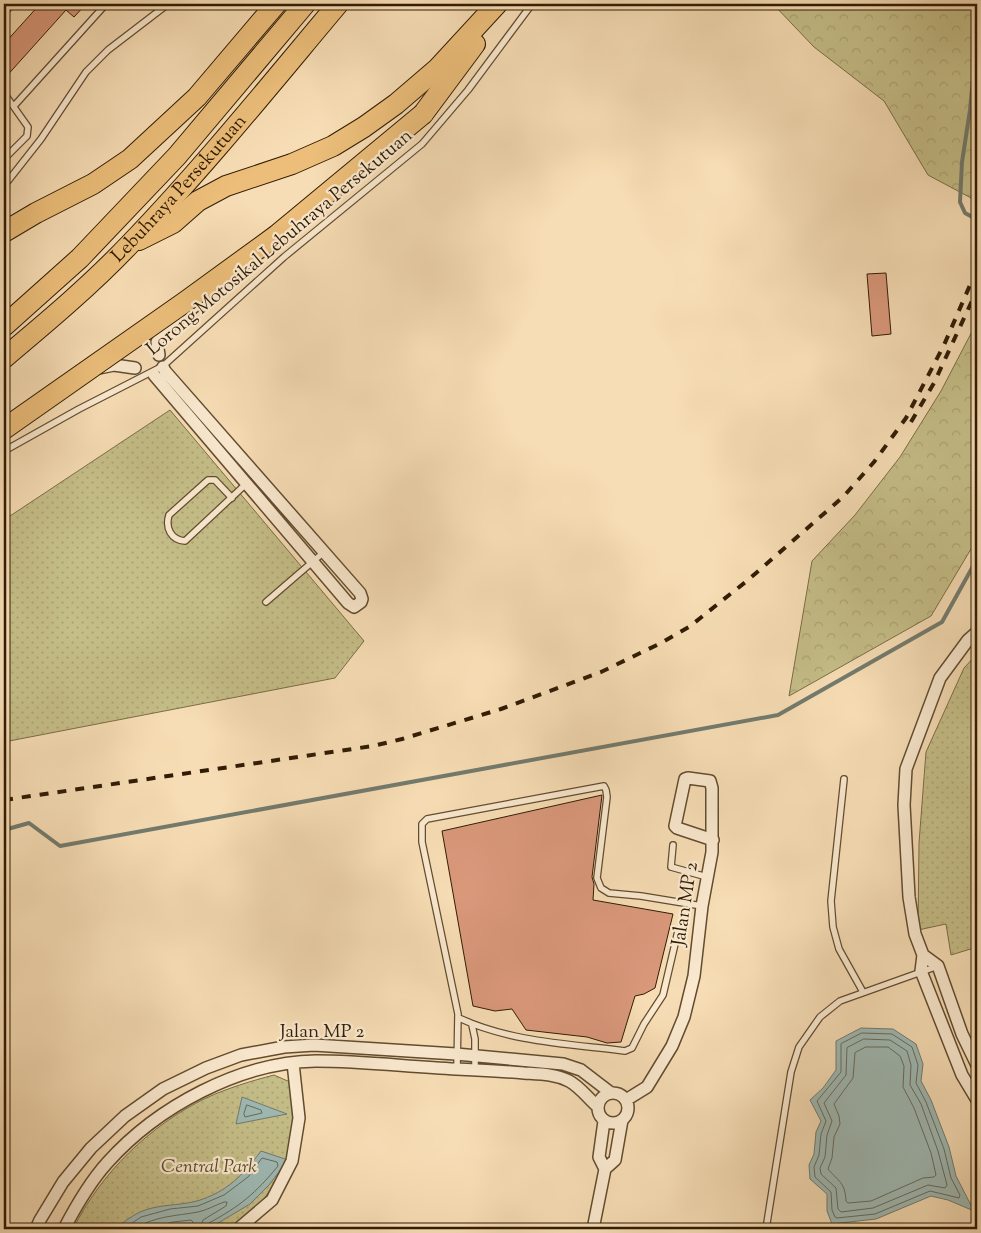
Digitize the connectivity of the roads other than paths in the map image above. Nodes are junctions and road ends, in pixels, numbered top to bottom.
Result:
1 (8, 4) edge
2 (106, 4) edge
3 (168, 4) edge
4 (276, 4) edge
5 (305, 4) edge
6 (338, 4) edge
7 (497, 4) edge
8 (505, 4) edge
9 (532, 4) edge
10 (4, 8) edge
11 (448, 80) junction
12 (4, 93) edge
13 (14, 106) junction
14 (4, 159) edge
15 (4, 186) edge
16 (4, 232) edge
17 (130, 244) junction
18 (4, 326) edge
19 (158, 354) dead end
20 (4, 358) edge
21 (163, 367) dead end
22 (135, 368) dead end
23 (154, 375) dead end
24 (4, 418) edge
25 (4, 429) edge
26 (4, 452) edge
27 (257, 476) junction
28 (247, 484) junction
29 (232, 498) junction
30 (324, 552) junction
31 (313, 562) junction
32 (266, 602) dead end
33 (977, 632) edge
34 (844, 778) dead end
35 (713, 840) junction
36 (674, 845) dead end
37 (707, 877) junction
38 (702, 906) junction
39 (678, 930) dead end
40 (923, 955) junction
41 (938, 966) junction
42 (921, 971) junction
43 (862, 992) junction
44 (458, 1018) junction
45 (472, 1024) junction
46 (456, 1054) junction
47 (475, 1057) junction
48 (298, 1062) junction
49 (977, 1065) edge
50 (457, 1069) junction
51 (476, 1069) junction
52 (611, 1093) junction
53 (626, 1100) junction
54 (977, 1100) edge
55 (597, 1106) junction
56 (622, 1120) junction
57 (604, 1121) junction
58 (605, 1169) junction
59 (36, 1229) edge
60 (64, 1229) edge
61 (238, 1229) edge
62 (593, 1229) edge
63 (766, 1229) edge

1 - 10 street
2 - 13 lane
3 - 15 lane
4 - 16 highway
5 - 18 highway, Lebuhraya Persekutuan
6 - 17 highway, Lebuhraya Persekutuan
7 - 17 highway
8 - 11 highway
9 - 26 lane, Lorong Motosikal Lebuhraya Persekutuan
11 - 19 street
11 - 25 highway, bridge
12 - 13 lane
13 - 14 lane
17 - 20 highway, Lebuhraya Persekutuan
21 - 27 street
22 - 24 street
23 - 28 street
27 - 28 lane
27 - 30 street
28 - 29 lane
28 - 31 street
29 - 29 lane
30 - 31 lane
30 - 31 street
31 - 32 lane
33 - 40 street
34 - 43 lane
35 - 35 street, Jalan MP 2
35 - 37 street, Jalan MP 2
36 - 37 lane
37 - 38 street, Jalan MP 2
38 - 44 lane
38 - 53 street, Jalan MP 2
39 - 45 lane
40 - 41 street
40 - 42 street
41 - 42 lane
41 - 49 street
42 - 43 lane
42 - 54 street
43 - 63 lane
44 - 45 lane
44 - 46 lane
45 - 47 lane
46 - 47 street, Jalan MP 2
46 - 50 lane
46 - 59 street, Jalan MP 2
47 - 51 lane
47 - 52 street, Jalan MP 2
48 - 50 street, Jalan MP 2
48 - 60 street, Jalan MP 2
48 - 61 street
50 - 51 street, Jalan MP 2
51 - 55 street, Jalan MP 2
52 - 53 street
52 - 55 street
53 - 56 street
55 - 57 street
56 - 57 street
56 - 58 street
57 - 58 street
58 - 62 street

